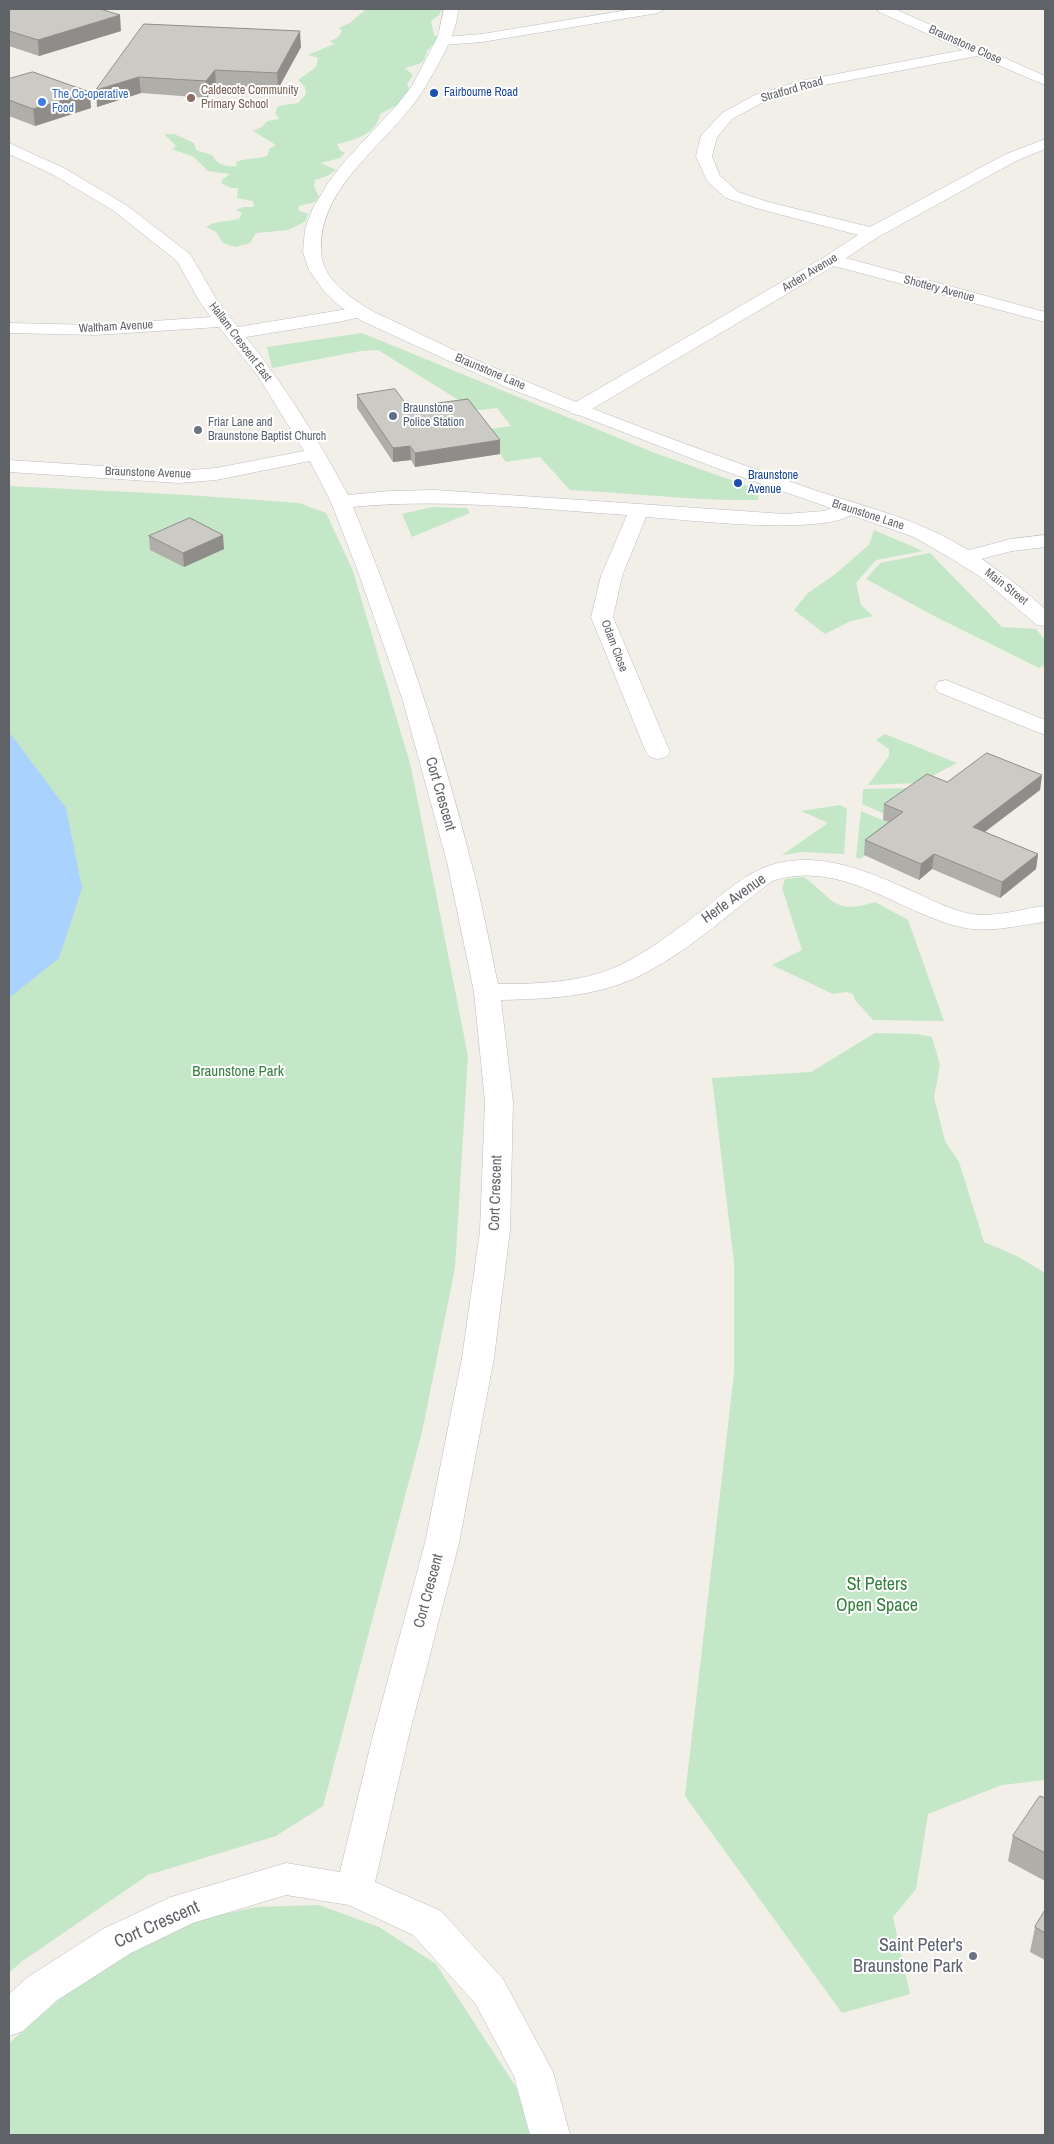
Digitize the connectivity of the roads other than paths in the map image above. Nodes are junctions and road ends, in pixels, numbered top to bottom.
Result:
1 (451, 9) edge
2 (658, 9) edge
3 (884, 9) edge
4 (444, 41) junction
5 (980, 52) junction
6 (1045, 81) edge
7 (1045, 144) edge
8 (9, 148) edge
9 (872, 233) junction
10 (832, 260) junction
11 (359, 312) junction
12 (1045, 317) edge
13 (229, 327) junction
14 (9, 328) edge
15 (578, 409) junction
16 (316, 454) junction
17 (9, 466) edge
18 (341, 502) junction
19 (848, 509) junction
20 (639, 510) junction
21 (1045, 541) edge
22 (965, 556) junction
23 (1045, 620) edge
24 (946, 687) dead end
25 (1045, 728) edge
26 (658, 752) dead end
27 (1045, 914) edge
28 (487, 992) junction
29 (354, 1890) junction
30 (9, 2019) edge
31 (550, 2135) edge

1 - 4 street, Braunstone Lane
2 - 4 street
3 - 5 street, Braunstone Close
4 - 11 street, Braunstone Lane
5 - 6 street, Braunstone Close
5 - 9 street, Stratford Road
7 - 9 street, Arden Avenue
8 - 13 street, Hallam Crescent East
9 - 10 street, Arden Avenue
10 - 12 street, Shottery Avenue
10 - 15 street, Arden Avenue
11 - 13 street, Waltham Avenue
11 - 15 street, Braunstone Lane
13 - 14 street, Waltham Avenue
13 - 16 street, Hallam Crescent East
15 - 19 street, Braunstone Lane
16 - 17 street, Braunstone Avenue
16 - 18 street, Hallam Crescent East
18 - 20 street
18 - 28 street, Cort Crescent
19 - 20 street
19 - 22 street, Braunstone Lane
20 - 26 street, Odam Close
21 - 22 street
22 - 23 street, Main Street
24 - 25 street
27 - 28 street, Herle Avenue
28 - 29 street, Cort Crescent
29 - 30 street, Cort Crescent
29 - 31 street, Cort Crescent

